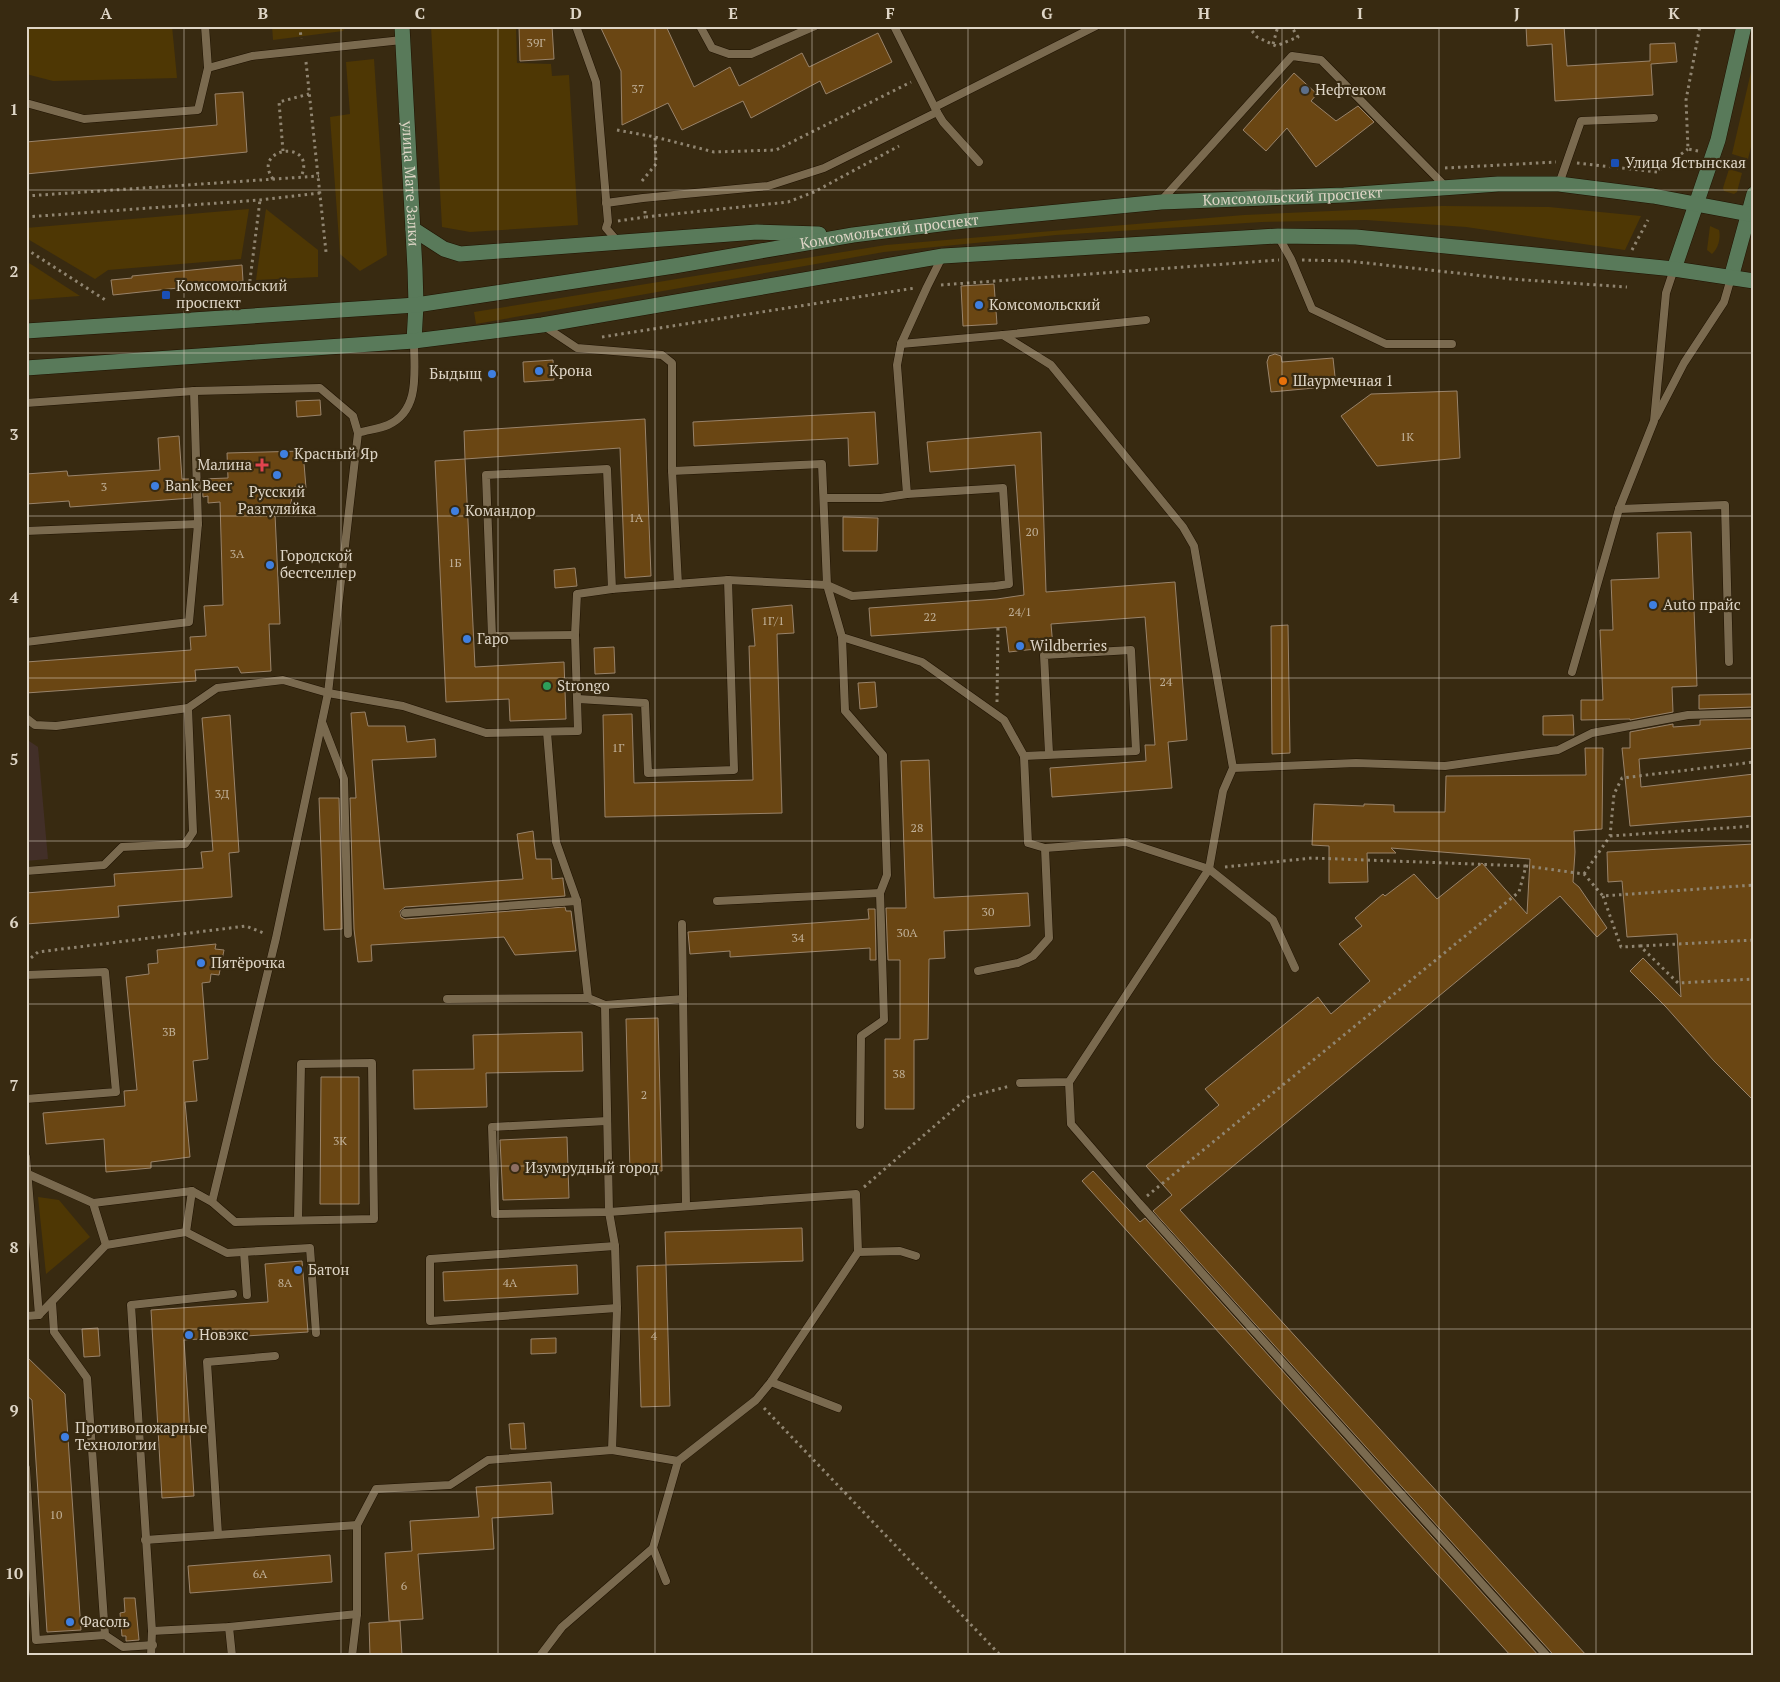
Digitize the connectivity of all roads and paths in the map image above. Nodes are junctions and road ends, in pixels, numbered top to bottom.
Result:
1 (205, 26) edge
2 (576, 26) edge
3 (700, 26) edge
4 (815, 26) edge
5 (894, 26) edge
6 (1096, 26) edge
7 (1248, 26) edge
8 (1278, 26) edge
9 (1291, 26) edge
10 (1700, 26) edge
11 (1744, 26) edge
12 (402, 33) edge
13 (1273, 44) junction
14 (302, 50) junction
15 (208, 68) junction
16 (919, 78) junction
17 (309, 94) junction
18 (26, 102) edge
19 (936, 110) junction
20 (1654, 118) dead end
21 (617, 130) dead end
22 (655, 137) junction
23 (283, 151) junction
24 (1699, 151) dead end
25 (1729, 161) dead end
26 (979, 162) dead end
27 (1746, 166) dead end
28 (319, 176) junction
29 (301, 177) junction
30 (274, 180) junction
31 (642, 181) dead end
32 (1559, 184) junction
33 (1446, 187) junction
34 (320, 193) junction
35 (1754, 194) edge
36 (26, 196) edge
37 (260, 200) junction
38 (1161, 202) junction
39 (606, 203) junction
40 (1696, 204) junction
41 (1751, 214) edge
42 (26, 217) edge
43 (644, 217) dead end
44 (1648, 220) dead end
45 (608, 222) junction
46 (413, 228) junction
47 (853, 235) junction
48 (1278, 236) junction
49 (618, 242) junction
50 (26, 249) edge
51 (1632, 250) dead end
52 (326, 252) dead end
53 (943, 256) junction
54 (1291, 259) junction
55 (1674, 269) junction
56 (1731, 278) junction
57 (1754, 281) edge
58 (927, 286) junction
59 (1627, 287) dead end
60 (249, 288) dead end
61 (107, 301) dead end
62 (416, 305) junction
63 (1146, 320) dead end
64 (542, 325) junction
65 (26, 331) edge
66 (1004, 335) junction
67 (594, 338) dead end
68 (414, 341) junction
69 (901, 344) junction
70 (1452, 344) dead end
71 (26, 368) edge
72 (194, 391) junction
73 (26, 403) edge
74 (1654, 421) junction
75 (358, 433) junction
76 (672, 471) junction
77 (907, 494) junction
78 (824, 498) junction
79 (1619, 509) junction
80 (198, 524) junction
81 (26, 531) edge
82 (728, 580) junction
83 (678, 584) junction
84 (826, 585) junction
85 (612, 589) junction
86 (998, 627) dead end
87 (575, 635) junction
88 (842, 636) junction
89 (26, 642) edge
90 (1729, 662) dead end
91 (1572, 672) dead end
92 (328, 692) junction
93 (578, 700) junction
94 (188, 708) junction
95 (1754, 713) edge
96 (997, 715) junction
97 (26, 718) edge
98 (322, 722) junction
99 (547, 732) junction
100 (1049, 754) junction
101 (1024, 756) junction
102 (1754, 762) edge
103 (1233, 768) junction
104 (1754, 826) edge
105 (1610, 836) junction
106 (1045, 848) junction
107 (1526, 866) junction
108 (1208, 869) junction
109 (26, 871) edge
110 (1584, 874) junction
111 (1754, 885) edge
112 (880, 893) junction
113 (1603, 896) junction
114 (577, 901) junction
115 (717, 901) dead end
116 (405, 913) dead end
117 (682, 924) dead end
118 (348, 934) dead end
119 (276, 938) junction
120 (1754, 940) edge
121 (1640, 946) junction
122 (26, 962) edge
123 (1294, 968) dead end
124 (978, 971) dead end
125 (26, 975) edge
126 (1754, 979) edge
127 (588, 998) junction
128 (447, 999) dead end
129 (683, 999) junction
130 (606, 1005) junction
131 (1068, 1082) junction
132 (1020, 1083) joint
133 (26, 1099) edge
134 (607, 1121) junction
135 (860, 1125) dead end
136 (26, 1156) edge
137 (28, 1174) junction
138 (192, 1192) junction
139 (856, 1194) junction
140 (212, 1202) junction
141 (93, 1203) junction
142 (1139, 1203) junction
143 (686, 1206) junction
144 (609, 1212) junction
145 (298, 1220) junction
146 (186, 1232) junction
147 (106, 1245) junction
148 (615, 1246) junction
149 (244, 1252) junction
150 (858, 1252) junction
151 (916, 1256) dead end
152 (233, 1294) dead end
153 (247, 1295) dead end
154 (52, 1302) junction
155 (617, 1308) junction
156 (38, 1315) junction
157 (26, 1316) edge
158 (316, 1333) dead end
159 (275, 1356) dead end
160 (771, 1382) junction
161 (756, 1400) junction
162 (838, 1408) dead end
163 (612, 1450) junction
164 (678, 1461) junction
165 (26, 1468) edge
166 (357, 1525) junction
167 (218, 1534) junction
168 (145, 1540) junction
169 (653, 1548) junction
170 (666, 1581) dead end
171 (357, 1614) junction
172 (230, 1627) junction
173 (152, 1631) junction
174 (105, 1635) junction
175 (153, 1645) junction
176 (151, 1656) edge
177 (232, 1656) edge
178 (352, 1656) edge
179 (540, 1656) edge
180 (1001, 1656) edge
181 (1548, 1656) edge

1 - 15 lane
2 - 39 lane
3 - 4 lane
5 - 16 lane
6 - 19 lane
7 - 13 path
8 - 13 path
9 - 13 path
10 - 24 path
11 - 40 main road
12 - 14 lane
12 - 46 main road, улица Мате Залки
14 - 15 lane
14 - 17 path
15 - 18 lane
16 - 19 lane
16 - 22 path
17 - 23 path
17 - 28 path
19 - 26 lane
19 - 39 lane
20 - 32 lane
21 - 22 path
22 - 31 path
23 - 29 path
23 - 30 path
25 - 27 path
28 - 29 path
28 - 34 path
29 - 30 path
30 - 36 path
32 - 33 main road, Комсомольский проспект
32 - 40 main road, Комсомольский проспект
33 - 38 main road, Комсомольский проспект
33 - 38 lane
34 - 37 path
34 - 52 path
35 - 41 main road
37 - 42 path
37 - 60 path
38 - 47 main road, Комсомольский проспект
39 - 45 lane
40 - 41 main road, Комсомольский проспект
40 - 55 main road
41 - 56 main road
43 - 45 path
44 - 51 path
45 - 49 lane
46 - 49 main road
46 - 62 main road, улица Мате Залки
47 - 49 main road
47 - 62 main road, Комсомольский проспект
48 - 53 main road, Комсомольский проспект
48 - 54 lane
48 - 55 main road, Комсомольский проспект
50 - 61 path
53 - 58 lane
53 - 64 main road, Комсомольский проспект
54 - 58 path
54 - 59 path
54 - 70 lane
55 - 56 main road, Комсомольский проспект
55 - 74 lane
56 - 57 main road, Комсомольский проспект
56 - 74 lane
58 - 67 path
58 - 69 lane
62 - 65 main road, Комсомольский проспект
62 - 68 main road, улица Мате Залки
63 - 66 lane
64 - 68 main road, Комсомольский проспект
64 - 76 lane
66 - 69 lane
66 - 103 lane
68 - 71 main road, Комсомольский проспект
68 - 75 lane
69 - 77 lane
72 - 73 lane
72 - 75 lane
72 - 80 lane
74 - 79 lane
75 - 92 lane
76 - 78 lane
76 - 83 lane
77 - 78 lane
77 - 84 lane
78 - 84 lane
79 - 90 lane
79 - 91 lane
80 - 81 lane
80 - 89 lane
82 - 83 lane
82 - 84 lane
82 - 93 lane
83 - 85 lane
84 - 88 lane
85 - 87 lane
85 - 87 lane
86 - 96 path
87 - 93 lane
88 - 96 lane
88 - 112 lane
92 - 94 lane
92 - 98 lane
92 - 99 lane
93 - 99 lane
94 - 97 lane
94 - 109 lane
95 - 103 lane
96 - 101 lane
98 - 118 lane
98 - 119 lane
99 - 114 lane
100 - 100 lane
100 - 101 lane
101 - 106 lane
102 - 105 path
103 - 108 lane
104 - 105 path
105 - 110 path
106 - 108 lane
106 - 124 lane
107 - 108 path
107 - 110 path
107 - 142 path
108 - 123 lane
108 - 131 lane
110 - 113 path
111 - 113 path
112 - 115 lane
112 - 135 lane
113 - 121 path
114 - 116 lane
114 - 127 lane
117 - 129 lane
119 - 122 path
119 - 140 lane
120 - 121 path
121 - 126 path
125 - 133 lane
127 - 128 lane
127 - 130 lane
129 - 130 lane
129 - 143 lane
130 - 134 lane
131 - 132 lane
131 - 142 lane
132 - 139 path
134 - 144 lane
134 - 144 lane
136 - 137 lane
137 - 141 lane
137 - 156 lane
138 - 140 lane
138 - 141 lane
138 - 146 lane
139 - 143 lane
139 - 150 lane
140 - 145 lane
141 - 147 lane
142 - 181 lane
143 - 144 lane
144 - 148 lane
145 - 145 lane
146 - 147 lane
146 - 149 lane
147 - 154 lane
148 - 155 lane
148 - 155 lane
149 - 153 lane
149 - 158 lane
150 - 151 lane
150 - 160 lane
152 - 168 lane
154 - 156 lane
154 - 174 lane
155 - 163 lane
156 - 157 lane
159 - 167 lane
160 - 161 lane
160 - 162 lane
161 - 164 lane
161 - 180 path
163 - 164 lane
163 - 166 lane
164 - 169 lane
165 - 174 lane
166 - 167 lane
166 - 171 lane
167 - 168 lane
168 - 173 lane
169 - 170 lane
169 - 179 lane
171 - 172 lane
171 - 178 lane
172 - 173 lane
172 - 177 lane
173 - 175 lane
174 - 175 lane
175 - 176 lane

